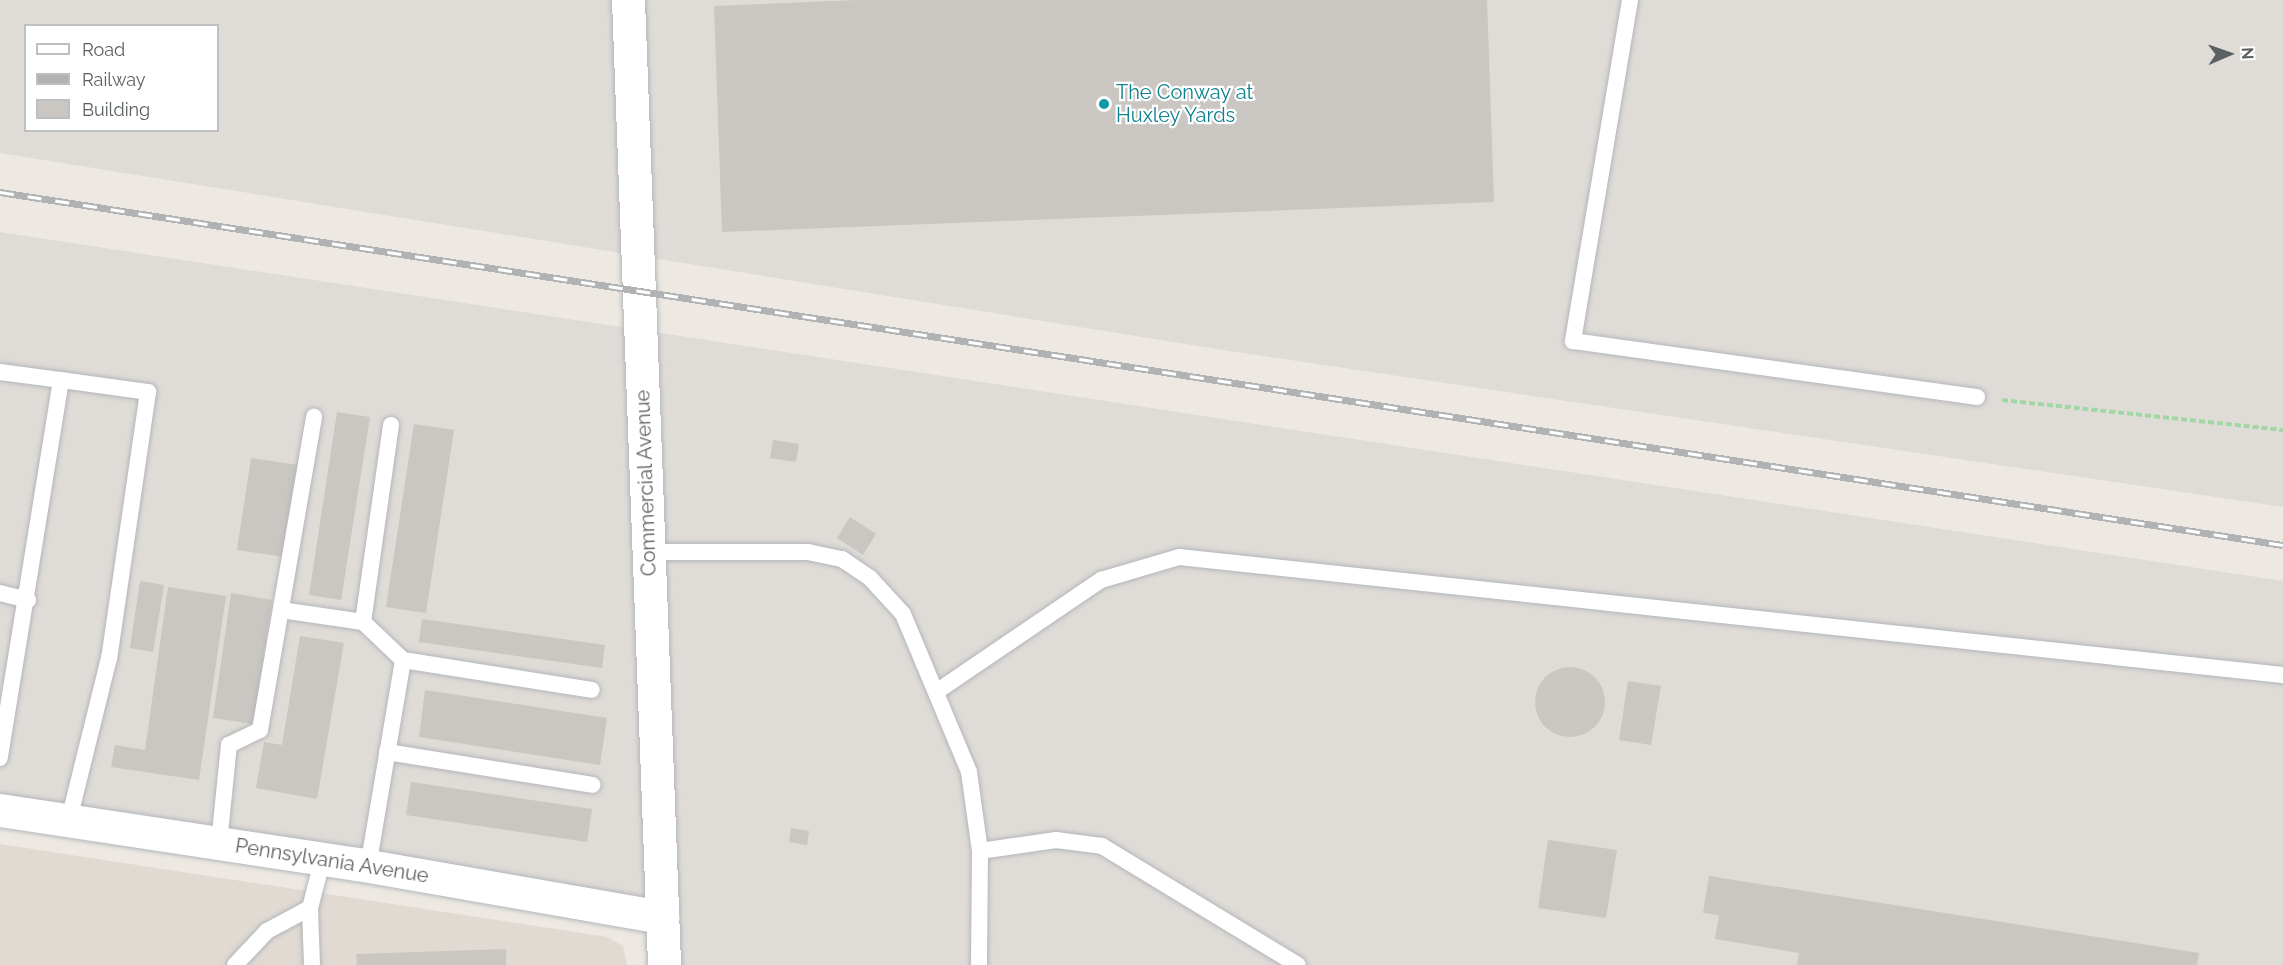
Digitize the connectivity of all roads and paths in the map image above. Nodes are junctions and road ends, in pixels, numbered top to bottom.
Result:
1 (628, 0) edge
2 (1630, 0) edge
3 (0, 372) edge
4 (61, 380) junction
5 (1977, 397) joint
6 (314, 417) dead end
7 (391, 425) dead end
8 (2283, 430) edge
9 (648, 552) junction
10 (0, 593) edge
11 (28, 600) junction
12 (281, 610) junction
13 (363, 622) junction
14 (403, 660) junction
15 (2283, 675) edge
16 (592, 690) dead end
17 (939, 690) junction
18 (387, 752) junction
19 (0, 758) edge
20 (592, 785) dead end
21 (0, 810) edge
22 (69, 820) junction
23 (219, 843) junction
24 (980, 851) junction
25 (323, 858) junction
26 (368, 866) junction
27 (310, 908) junction
28 (662, 917) junction
29 (235, 965) edge
30 (312, 965) edge
31 (664, 965) edge
32 (980, 965) edge
33 (1298, 965) edge

1 - 9 street, Commercial Avenue
2 - 5 lane
3 - 4 lane
4 - 11 lane
4 - 22 lane
5 - 8 path
6 - 12 lane
7 - 13 lane
9 - 17 lane
9 - 28 street, Commercial Avenue
10 - 11 lane
11 - 19 lane
12 - 13 lane
12 - 23 lane
13 - 14 lane
14 - 16 lane
14 - 18 lane
15 - 17 lane
17 - 24 lane
18 - 20 lane
18 - 26 lane
21 - 22 street, Pennsylvania Avenue
22 - 23 street, Pennsylvania Avenue
23 - 25 street, Pennsylvania Avenue
24 - 32 lane
24 - 33 lane
25 - 26 street, Pennsylvania Avenue
25 - 27 lane
26 - 28 street, Pennsylvania Avenue
27 - 29 lane
27 - 30 lane
28 - 31 street, Commercial Avenue

